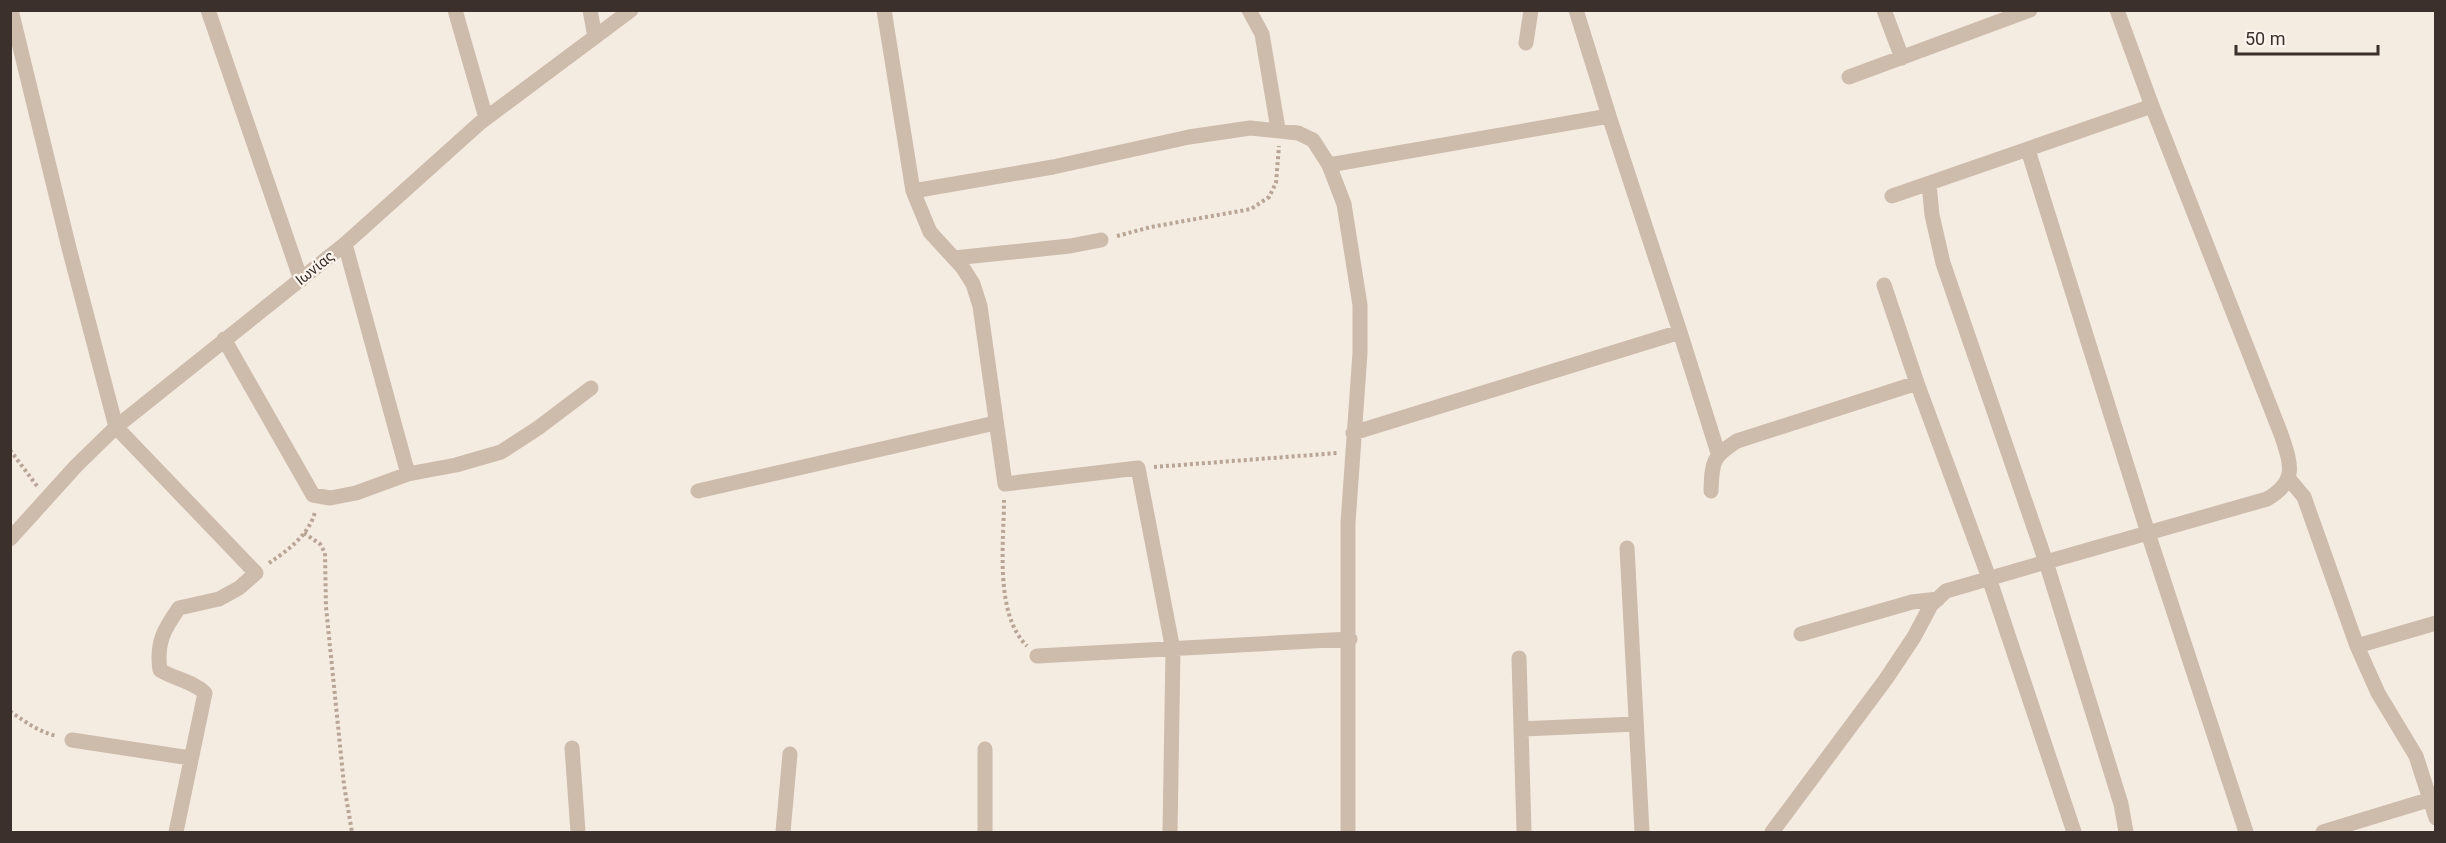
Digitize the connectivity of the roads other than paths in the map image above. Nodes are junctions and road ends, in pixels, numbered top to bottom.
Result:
1 (10, 10) edge
2 (208, 10) edge
3 (455, 10) edge
4 (590, 10) edge
5 (631, 10) edge
6 (884, 10) edge
7 (1249, 10) edge
8 (1531, 10) edge
9 (1576, 10) edge
10 (1884, 10) edge
11 (2030, 10) edge
12 (2117, 10) edge
13 (13, 34) edge
14 (596, 37) junction
15 (1526, 43) dead end
16 (1902, 58) junction
17 (1849, 77) dead end
18 (2152, 106) junction
19 (1609, 116) junction
20 (486, 118) junction
21 (1278, 129) junction
22 (2028, 150) junction
23 (1329, 165) junction
24 (1929, 184) junction
25 (913, 191) junction
26 (1892, 196) dead end
27 (1101, 240) road end
28 (345, 244) junction
29 (954, 258) junction
30 (301, 280) junction
31 (1884, 285) dead end
32 (1680, 332) junction
33 (224, 339) junction
34 (1917, 383) junction
35 (591, 388) dead end
36 (995, 423) junction
37 (116, 427) junction
38 (1353, 433) junction
39 (1718, 453) junction
40 (408, 474) junction
41 (2289, 480) junction
42 (698, 491) dead end
43 (1711, 491) dead end
44 (2148, 533) junction
45 (10, 538) edge
46 (1627, 548) dead end
47 (2046, 562) junction
48 (1989, 578) junction
49 (1938, 599) junction
50 (2436, 622) edge
51 (1801, 634) dead end
52 (1350, 639) junction
53 (2357, 646) junction
54 (1173, 650) junction
55 (1037, 656) road end
56 (1519, 657) dead end
57 (1636, 724) junction
58 (1521, 729) junction
59 (72, 740) road end
60 (572, 748) dead end
61 (985, 749) dead end
62 (790, 754) dead end
63 (190, 758) junction
64 (2428, 800) junction
65 (2435, 816) edge
66 (176, 832) edge
67 (578, 832) edge
68 (783, 832) edge
69 (985, 832) edge
70 (1170, 832) edge
71 (1348, 832) edge
72 (1524, 832) edge
73 (1642, 832) edge
74 (1772, 832) edge
75 (2074, 832) edge
76 (2126, 832) edge
77 (2246, 832) edge
78 (2323, 832) edge

1 - 13 street
2 - 30 street
3 - 20 street
4 - 14 street
5 - 14 street, Ιωνίας
6 - 25 street
7 - 21 street
8 - 15 street
9 - 19 street
10 - 16 street
11 - 16 street
12 - 18 street
13 - 37 street
14 - 20 street, Ιωνίας
16 - 17 street
18 - 22 street
18 - 41 street
19 - 23 street
19 - 32 street
20 - 28 street, Ιωνίας
21 - 23 street
21 - 25 street
22 - 24 street
22 - 44 street
23 - 38 street
24 - 26 street
24 - 47 street
25 - 29 street
27 - 29 street
28 - 30 street, Ιωνίας
28 - 40 street
29 - 36 street
30 - 33 street, Ιωνίας
31 - 34 street
32 - 38 street
32 - 39 street
33 - 37 street, Ιωνίας
33 - 40 street
34 - 39 street
34 - 48 street
35 - 40 street
36 - 42 street
36 - 54 street
37 - 45 street, Ιωνίας
37 - 63 street
38 - 52 street
39 - 43 street
41 - 44 street
41 - 53 street
44 - 47 street
44 - 77 street
46 - 57 street
47 - 48 street
47 - 76 street
48 - 49 street
48 - 75 street
49 - 51 street
49 - 74 street
50 - 53 street
52 - 54 street
52 - 71 street
53 - 64 street
54 - 55 street
54 - 70 street
56 - 58 street
57 - 58 street
57 - 73 street
58 - 72 street
59 - 63 street
60 - 67 street
61 - 69 street
62 - 68 street
63 - 66 street
64 - 65 street
64 - 78 street

